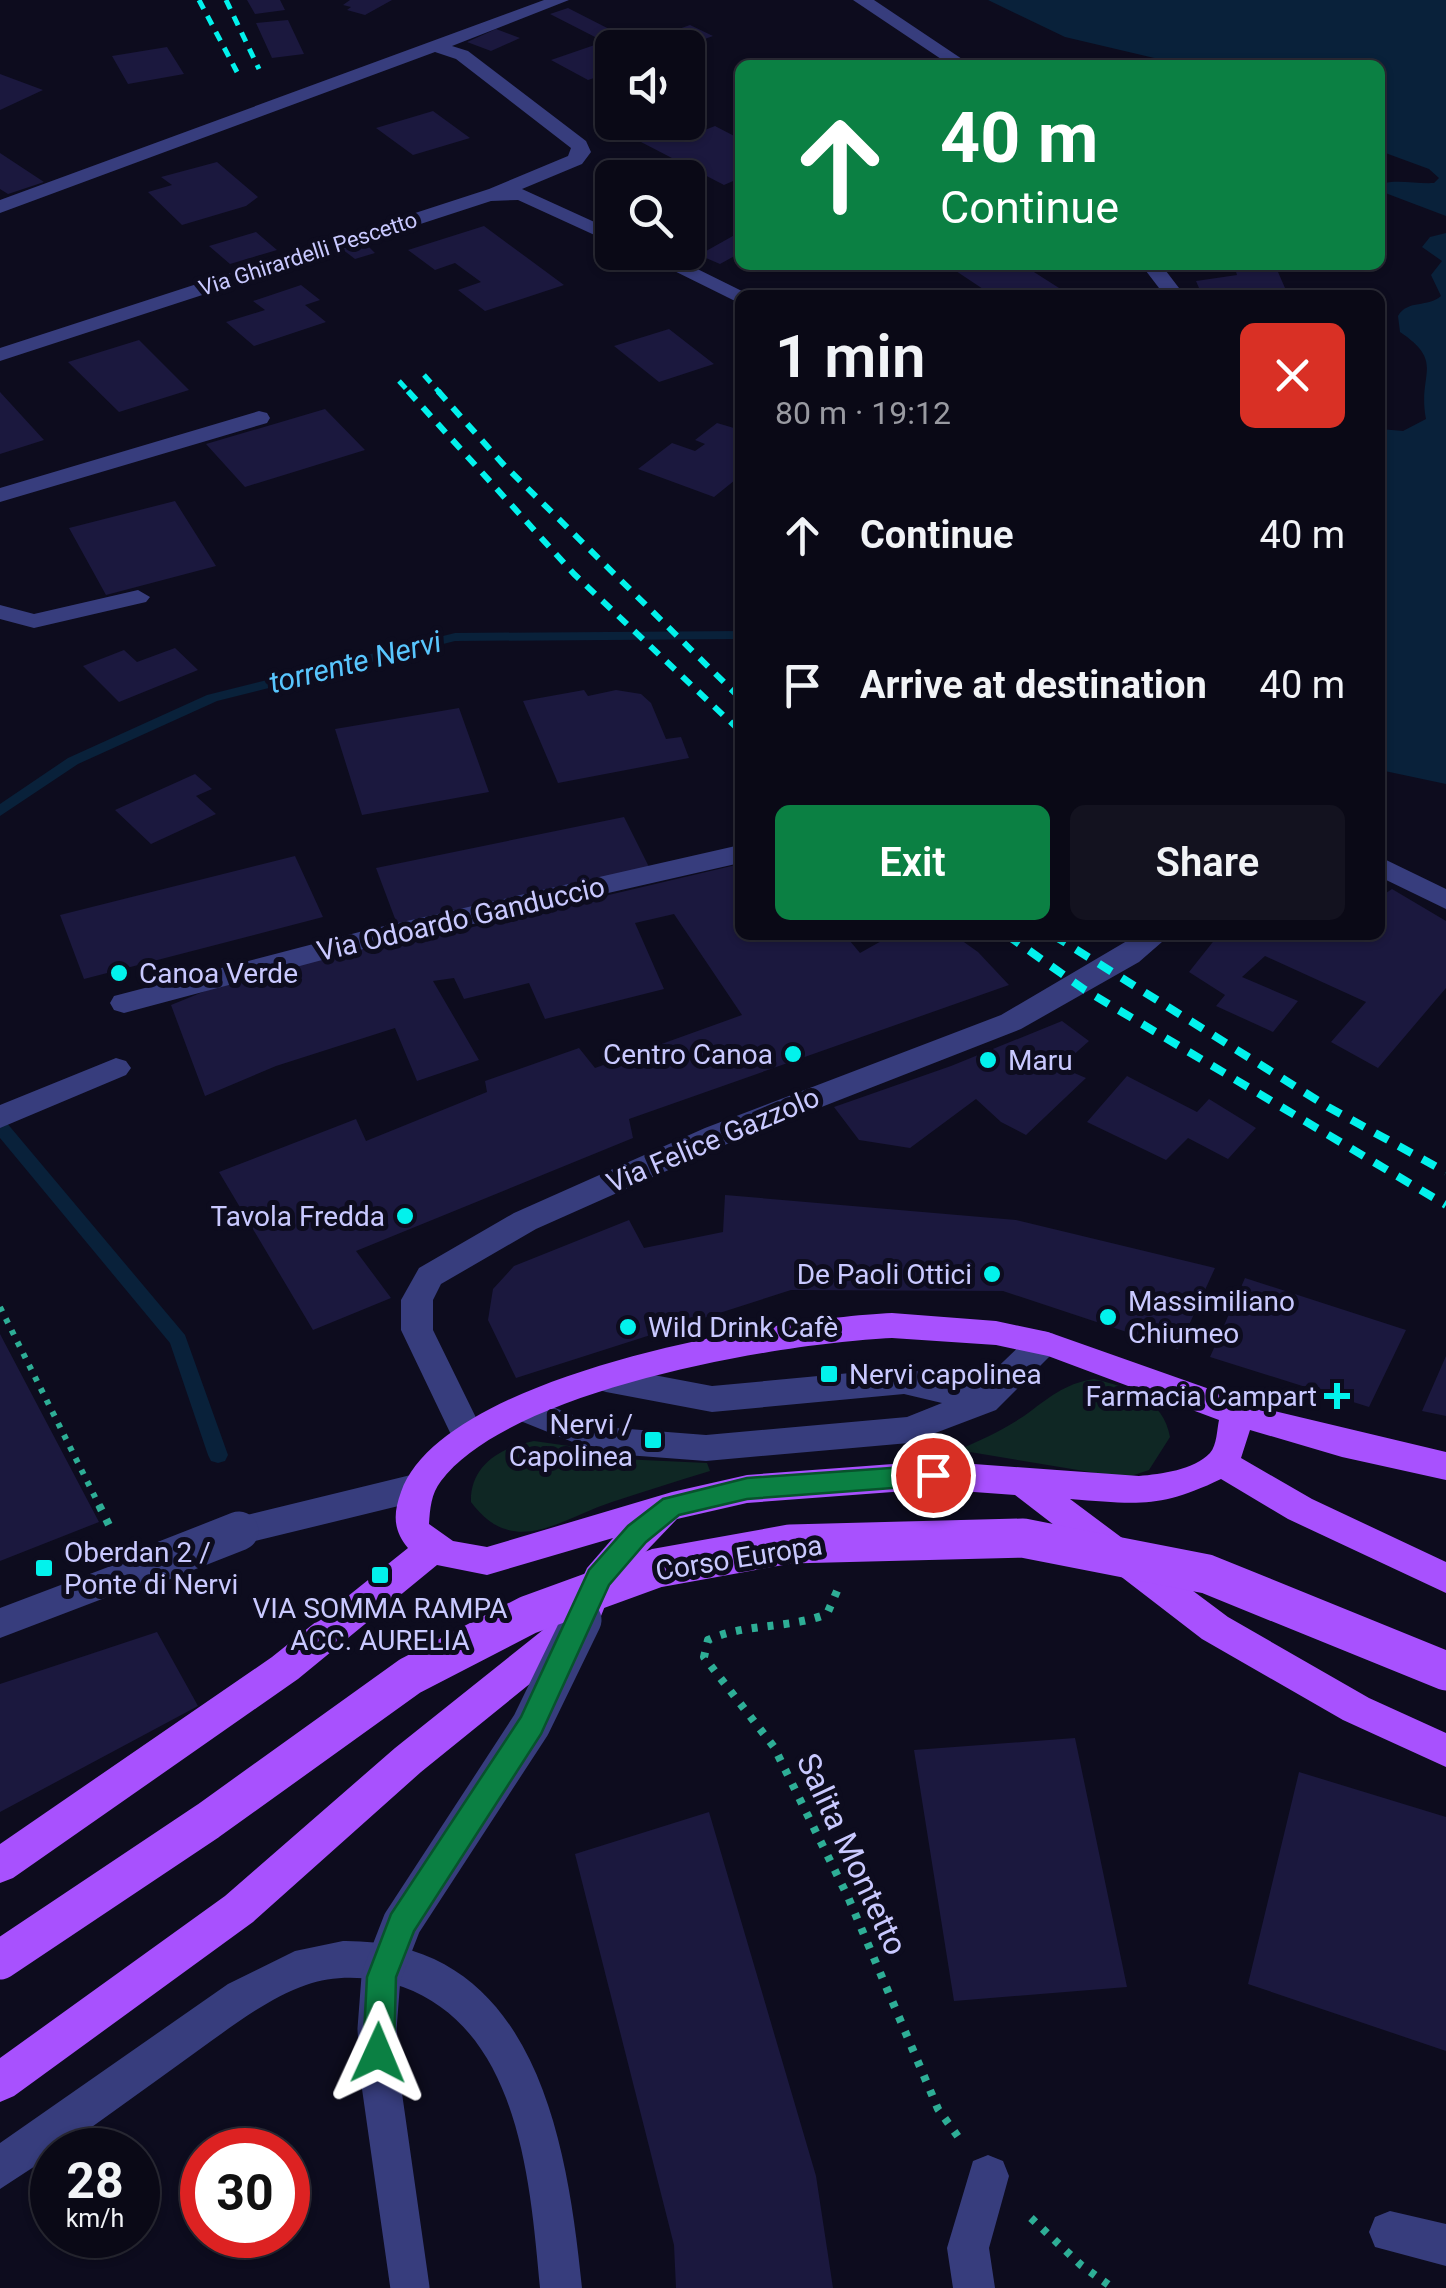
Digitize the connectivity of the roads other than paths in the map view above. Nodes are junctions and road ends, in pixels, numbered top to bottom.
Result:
1 (560, 0) edge
2 (862, 0) edge
3 (433, 46) junction
4 (954, 60) edge
5 (489, 195) junction
6 (0, 207) edge
7 (595, 229) edge
8 (684, 270) edge
9 (1156, 270) edge
10 (1169, 290) edge
11 (735, 294) edge
12 (0, 355) edge
13 (259, 418) dead end
14 (0, 495) edge
15 (138, 597) dead end
16 (0, 612) edge
17 (735, 855) edge
18 (1385, 869) edge
19 (1446, 900) edge
20 (1149, 940) edge
21 (124, 1004) dead end
22 (116, 1068) dead end
23 (0, 1117) edge
24 (1043, 1343) junction
25 (606, 1379) junction
26 (712, 1399) junction
27 (984, 1401) junction
28 (525, 1409) junction
29 (1237, 1412) junction
30 (468, 1436) junction
31 (782, 1441) junction
32 (1222, 1463) junction
33 (1446, 1466) edge
34 (1023, 1482) junction
35 (418, 1487) junction
36 (672, 1506) junction
37 (425, 1553) junction
38 (1446, 1578) edge
39 (582, 1620) junction
40 (0, 1623) edge
41 (1446, 1671) edge
42 (1446, 1750) edge
43 (0, 1866) edge
44 (0, 1960) edge
45 (0, 2082) edge
46 (0, 2168) edge
47 (988, 2176) road end
48 (1390, 2232) dead end
49 (1446, 2245) edge
50 (971, 2268) edge
51 (410, 2288) edge
52 (561, 2288) edge

1 - 3 street
2 - 4 street
3 - 5 street
3 - 6 street
5 - 7 street, Via Ghirardelli Pescetto
5 - 12 street, Via Ghirardelli Pescetto
8 - 11 street
9 - 10 street
13 - 14 street
15 - 16 street
17 - 21 street, Via Odoardo Ganduccio
18 - 19 street
20 - 30 street, Via Felice Gazzolo
22 - 23 street
24 - 25 main road
24 - 27 street
24 - 29 main road
25 - 26 street
25 - 28 main road
26 - 27 street
26 - 31 street
27 - 31 street
28 - 30 main road
28 - 31 street
29 - 32 main road
29 - 33 main road
30 - 35 main road
32 - 34 main road
32 - 38 main road
34 - 36 main road
34 - 42 main road
35 - 37 main road
35 - 40 street, bridge
36 - 37 main road
36 - 39 main road
37 - 43 main road
39 - 45 main road
39 - 51 street, bridge
41 - 44 main road, Corso Europa, bridge
46 - 52 street
47 - 50 street
48 - 49 street

